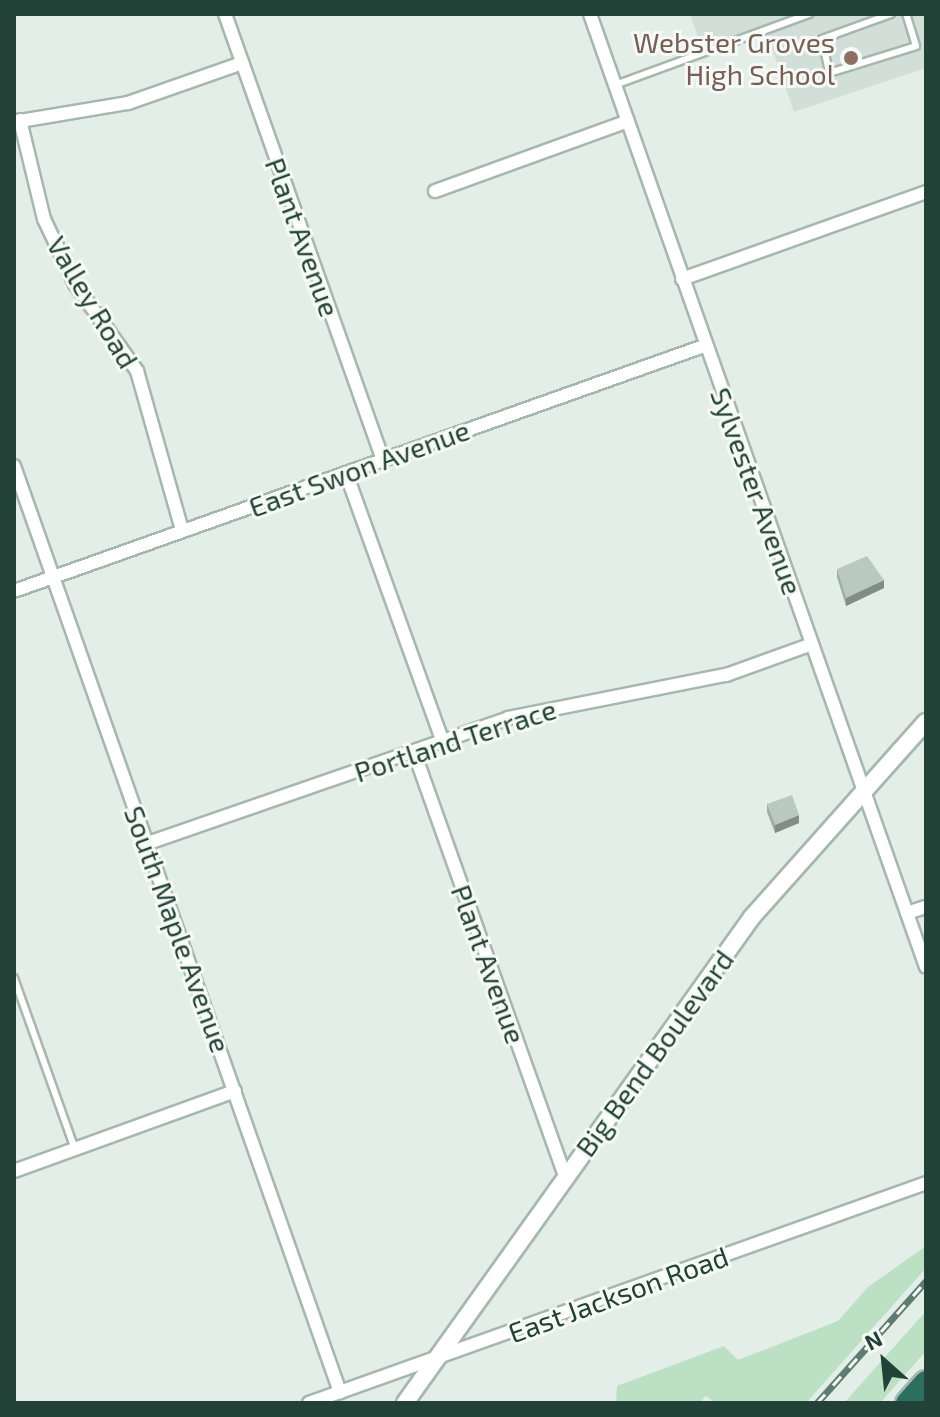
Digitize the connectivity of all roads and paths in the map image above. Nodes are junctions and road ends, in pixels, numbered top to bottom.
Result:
1 (225, 14) edge
2 (590, 14) edge
3 (809, 14) edge
4 (891, 14) edge
5 (906, 14) edge
6 (242, 63) junction
7 (615, 85) junction
8 (17, 121) edge
9 (628, 121) junction
10 (435, 191) dead end
11 (926, 192) edge
12 (682, 279) junction
13 (704, 346) junction
14 (383, 459) junction
15 (14, 466) edge
16 (346, 473) junction
17 (182, 530) junction
18 (52, 577) junction
19 (14, 591) edge
20 (812, 644) junction
21 (926, 722) edge
22 (443, 742) junction
23 (414, 752) junction
24 (864, 791) junction
25 (148, 843) junction
26 (926, 907) edge
27 (907, 913) junction
28 (926, 967) edge
29 (14, 978) edge
30 (235, 1091) junction
31 (75, 1149) junction
32 (14, 1171) edge
33 (565, 1177) junction
34 (926, 1183) edge
35 (435, 1361) junction
36 (926, 1382) edge
37 (340, 1392) junction
38 (309, 1403) edge
39 (405, 1403) edge
40 (907, 1403) edge

1 - 6 street, Plant Avenue
2 - 7 street, Sylvester Avenue
3 - 7 lane
4 - 5 lane
6 - 8 street
6 - 14 street, Plant Avenue
7 - 9 street, Sylvester Avenue
8 - 17 street, Valley Road
9 - 10 street
9 - 12 street, Sylvester Avenue
11 - 12 street
12 - 13 street, Sylvester Avenue
13 - 14 street, East Swon Avenue
13 - 20 street, Sylvester Avenue
14 - 16 street, East Swon Avenue
15 - 18 street, South Maple Avenue
16 - 17 street, East Swon Avenue
16 - 22 street
17 - 18 street, East Swon Avenue
18 - 19 street, East Swon Avenue
18 - 25 street, South Maple Avenue
20 - 22 street, Portland Terrace
20 - 24 street, Sylvester Avenue
21 - 24 main road, Big Bend Boulevard
22 - 23 street, Portland Terrace
23 - 25 street, Portland Terrace
23 - 33 street, Plant Avenue
24 - 27 street, Sylvester Avenue
24 - 33 main road, Big Bend Boulevard
25 - 30 street, South Maple Avenue
26 - 27 street
27 - 28 street, Sylvester Avenue
29 - 31 lane
30 - 31 street
30 - 37 street, South Maple Avenue
31 - 32 street
33 - 35 main road, Big Bend Boulevard
34 - 35 street, East Jackson Road
35 - 37 street, East Jackson Road
35 - 39 main road, Big Bend Boulevard
36 - 40 highway
37 - 38 street, East Jackson Road

